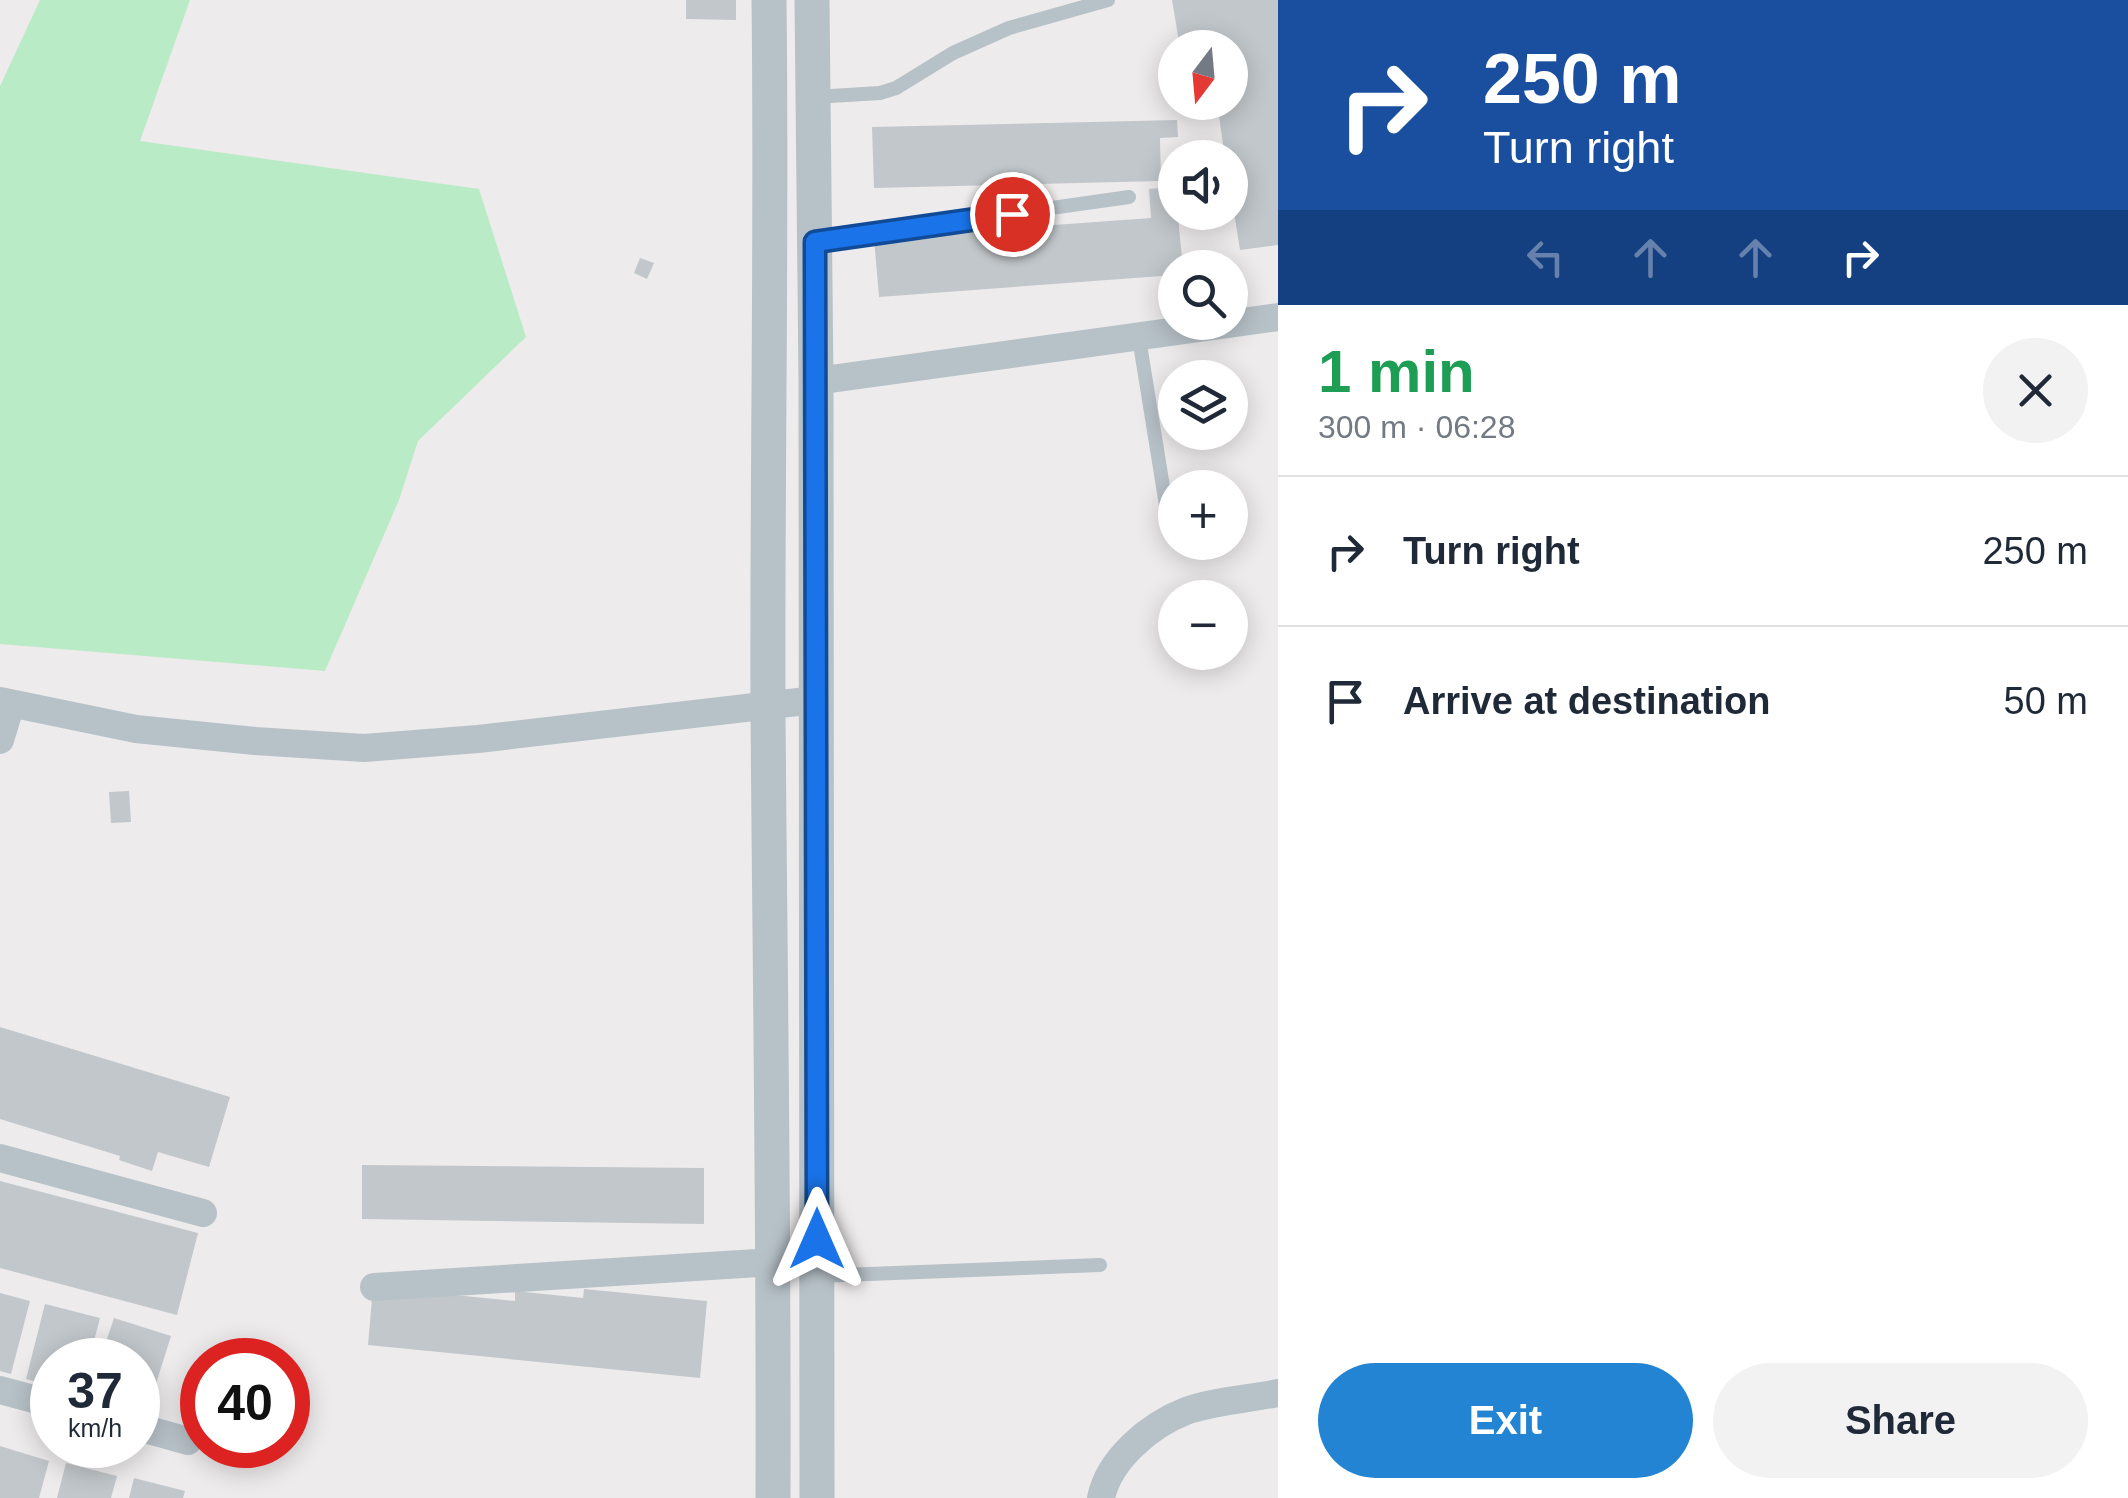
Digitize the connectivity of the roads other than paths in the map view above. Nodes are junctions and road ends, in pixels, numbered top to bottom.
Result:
1 (770, 0) edge
2 (812, 0) edge
3 (1108, 0) edge
4 (813, 97) junction
5 (1128, 196) dead end
6 (815, 242) junction
7 (1278, 317) edge
8 (1140, 338) junction
9 (816, 381) junction
10 (1161, 470) edge
11 (814, 700) junction
12 (5, 702) edge
13 (768, 707) junction
14 (0, 740) edge
15 (0, 1158) edge
16 (203, 1213) dead end
17 (774, 1262) junction
18 (1100, 1265) dead end
19 (817, 1276) junction
20 (374, 1287) dead end
21 (0, 1390) edge
22 (1278, 1393) edge
23 (30, 1398) edge
24 (773, 1498) edge
25 (817, 1498) edge
26 (1101, 1498) edge

1 - 13 street
2 - 4 street
3 - 4 lane
4 - 6 street
5 - 6 lane
6 - 9 street
7 - 8 street
8 - 9 street
8 - 10 lane
9 - 11 street
11 - 13 street
11 - 19 street
12 - 13 street
12 - 14 street
13 - 17 street
15 - 16 street
17 - 20 street
17 - 24 street
18 - 19 lane
19 - 25 street
21 - 23 street
22 - 26 street

